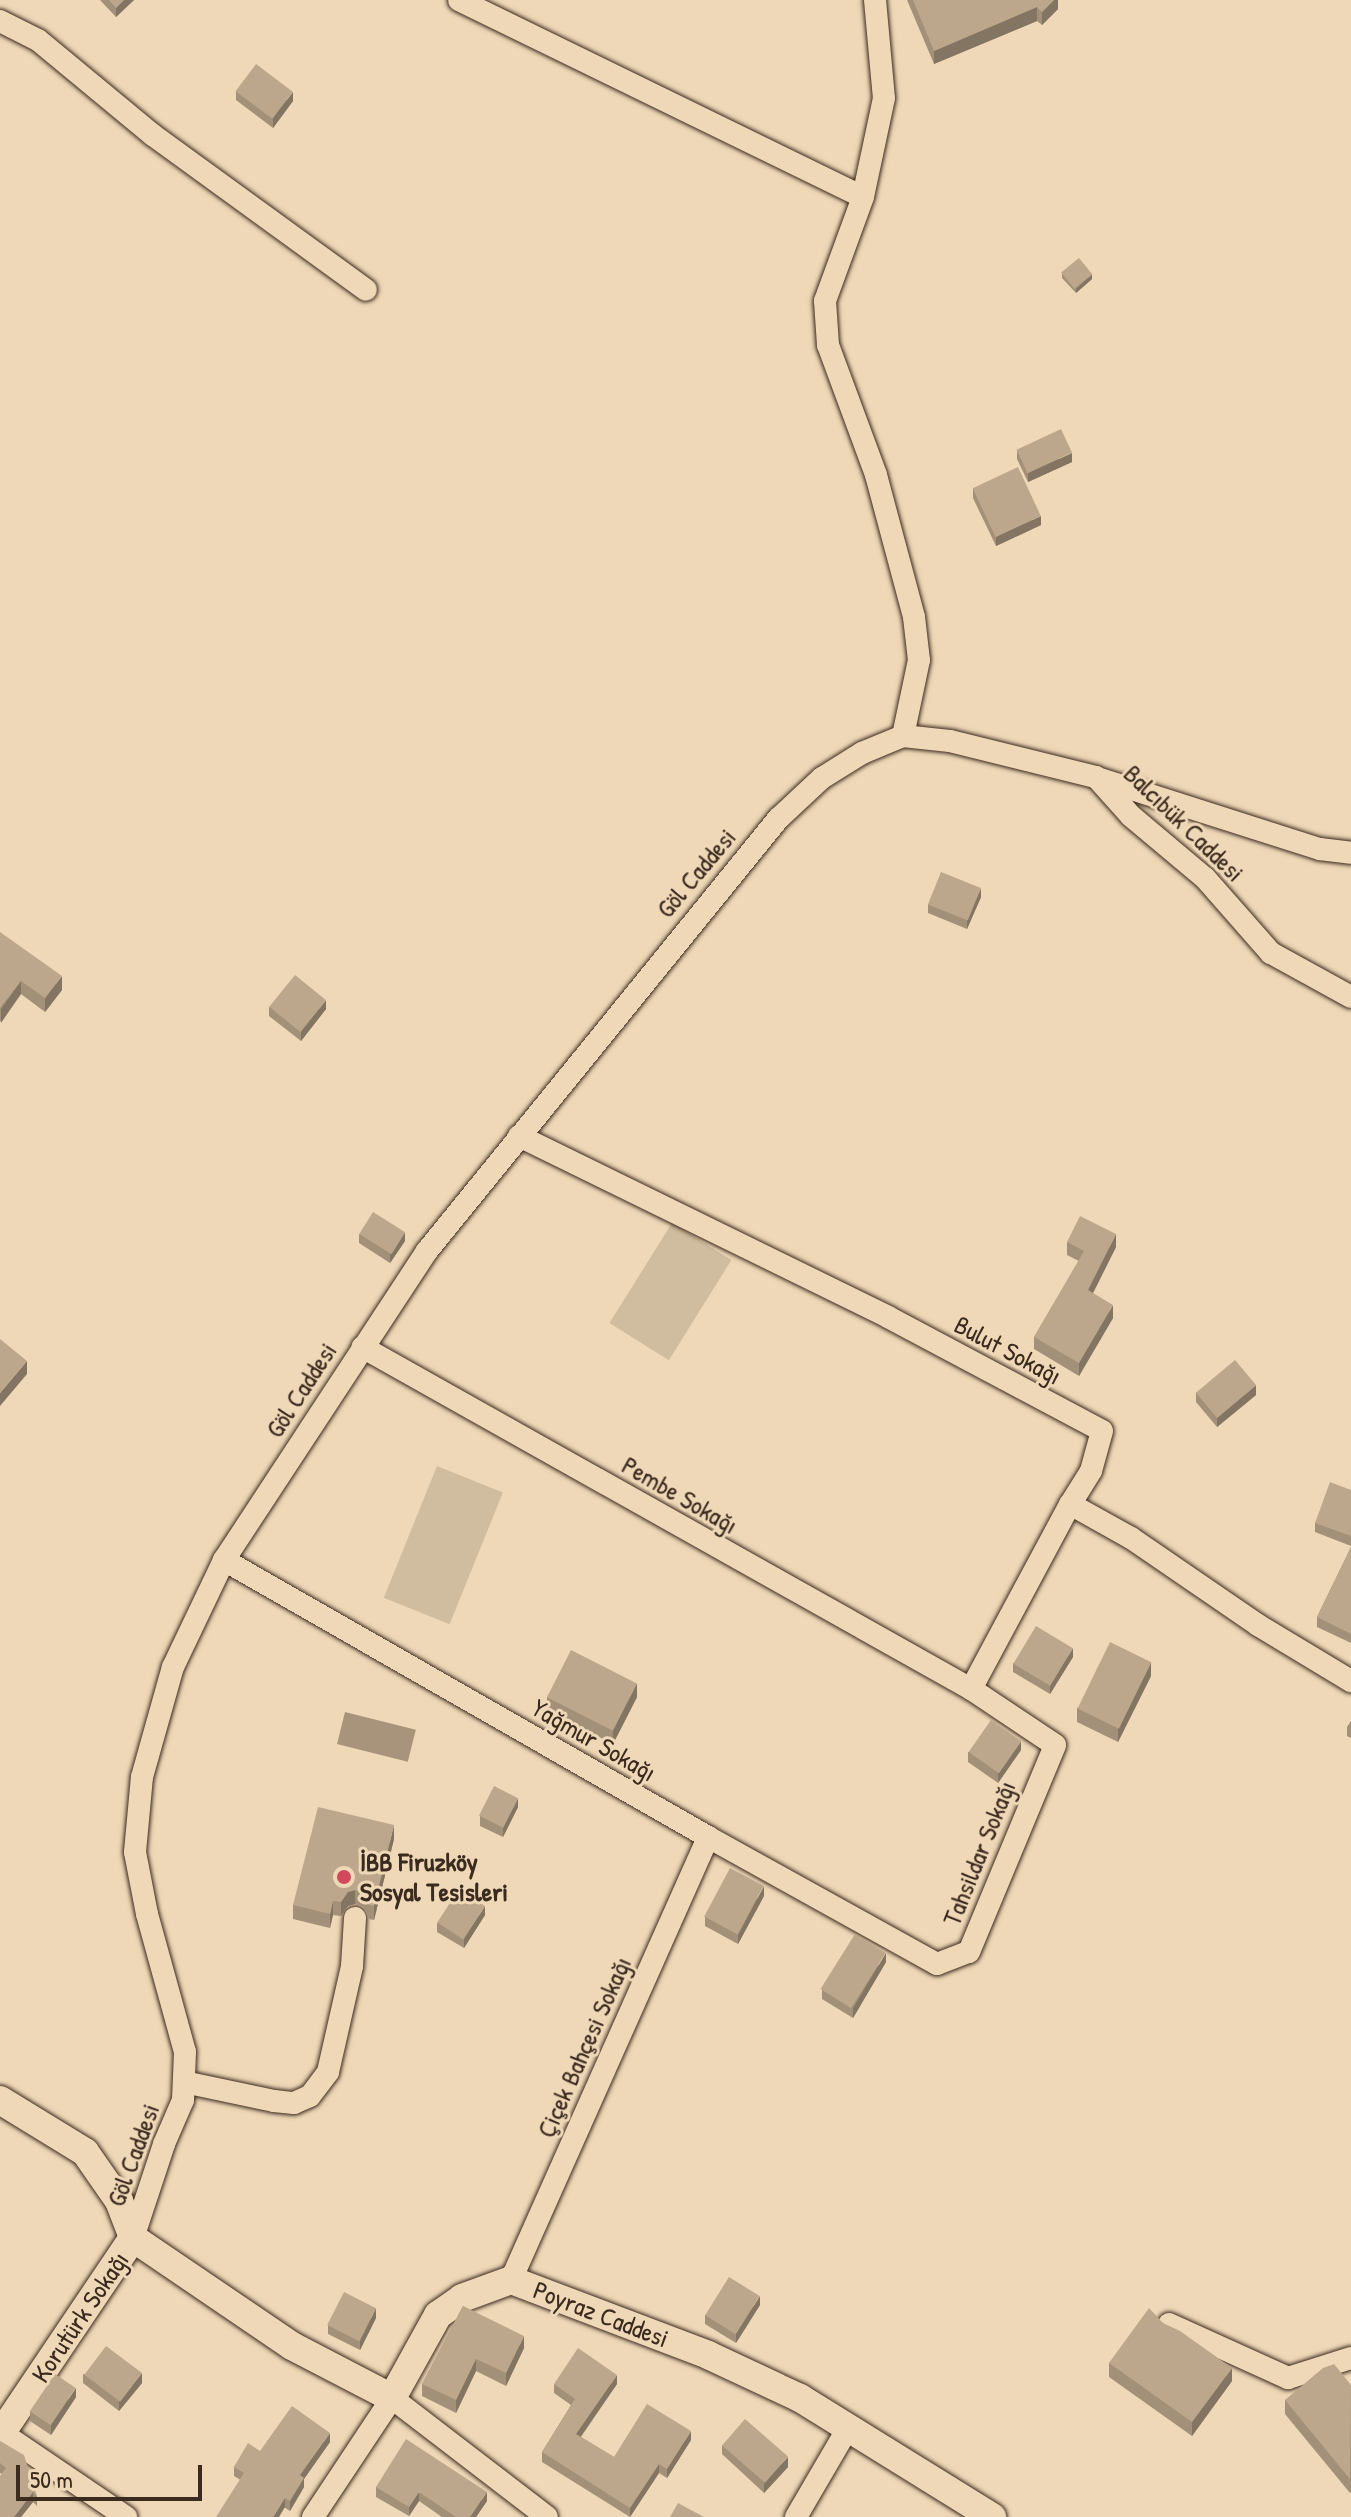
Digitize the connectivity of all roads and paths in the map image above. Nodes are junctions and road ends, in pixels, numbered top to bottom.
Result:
1 (459, 0) edge
2 (875, 0) edge
3 (0, 21) edge
4 (863, 197) junction
5 (366, 290) dead end
6 (903, 736) junction
7 (1096, 777) junction
8 (1351, 853) edge
9 (1351, 997) edge
10 (519, 1136) junction
11 (362, 1347) junction
12 (1070, 1504) junction
13 (224, 1560) junction
14 (1351, 1681) edge
15 (971, 1689) junction
16 (1055, 1745) joint
17 (708, 1837) junction
18 (355, 1918) dead end
19 (937, 1964) joint
20 (184, 2082) junction
21 (0, 2100) edge
22 (133, 2238) junction
23 (511, 2280) junction
24 (1169, 2324) edge
25 (1351, 2358) edge
26 (392, 2398) junction
27 (848, 2428) junction
28 (1, 2434) edge
29 (126, 2517) edge
30 (313, 2517) edge
31 (547, 2517) edge
32 (796, 2517) edge
33 (992, 2517) edge

1 - 4 street
2 - 4 street
3 - 5 street
4 - 6 street
6 - 7 street, Balcıbük Caddesi
6 - 10 street, Göl Caddesi
7 - 8 street
7 - 9 street, Balcıbük Caddesi
10 - 11 street, Göl Caddesi
10 - 12 street, Bulut Sokağı
11 - 13 street, Göl Caddesi
11 - 15 street, Pembe Sokağı
12 - 14 street
12 - 15 street
13 - 17 street, Yağmur Sokağı
13 - 20 street, Göl Caddesi
15 - 16 street, Pembe Sokağı
16 - 19 street, Tahsildar Sokağı
17 - 19 street, Yağmur Sokağı
17 - 23 street, Çiçek Bahçesi Sokağı
18 - 20 street
20 - 22 street, Göl Caddesi
21 - 22 street
22 - 26 street
22 - 28 street, Korutürk Sokağı
23 - 26 street, Poyraz Caddesi
23 - 27 street, Poyraz Caddesi
24 - 25 street
26 - 30 street
26 - 31 street
27 - 32 street
27 - 33 street, Poyraz Caddesi
28 - 29 street

